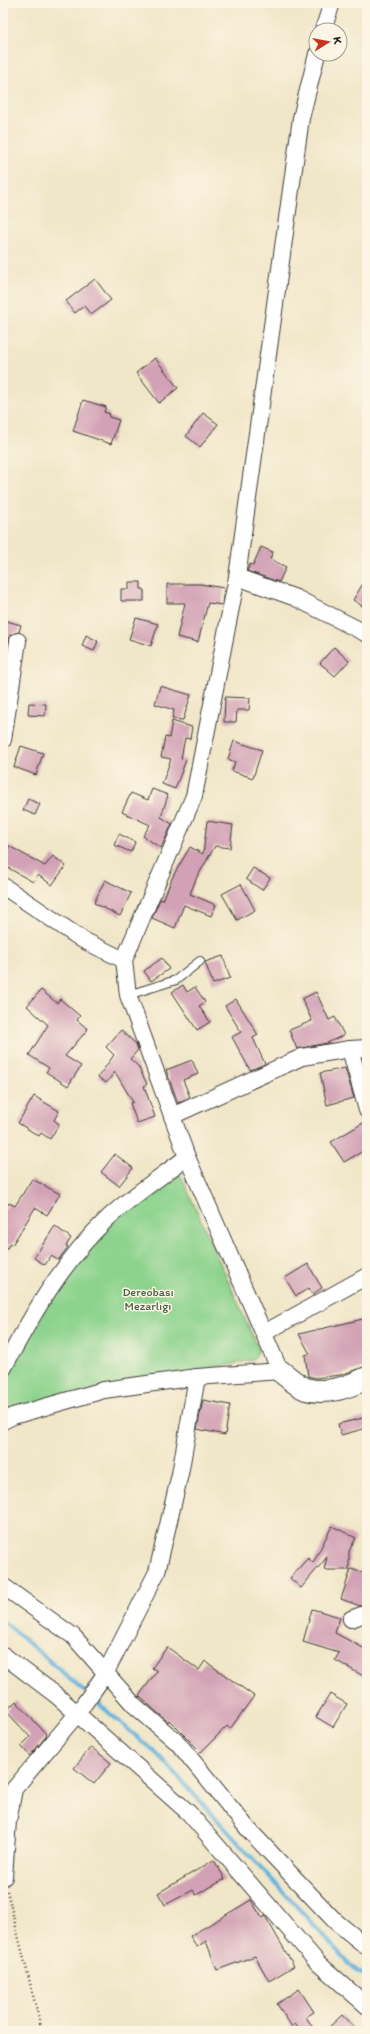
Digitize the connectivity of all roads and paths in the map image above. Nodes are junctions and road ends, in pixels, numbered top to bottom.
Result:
1 (332, 3) edge
2 (326, 22) edge
3 (315, 62) edge
4 (237, 577) junction
5 (367, 634) edge
6 (18, 641) dead end
7 (3, 740) edge
8 (3, 886) edge
9 (124, 960) junction
10 (200, 961) dead end
11 (128, 995) junction
12 (367, 1048) edge
13 (350, 1049) junction
14 (367, 1110) edge
15 (172, 1116) junction
16 (187, 1157) junction
17 (367, 1276) edge
18 (264, 1333) junction
19 (3, 1369) edge
20 (280, 1371) junction
21 (197, 1377) junction
22 (367, 1378) edge
23 (3, 1421) edge
24 (3, 1586) edge
25 (367, 1613) edge
26 (351, 1619) dead end
27 (3, 1655) edge
28 (105, 1674) junction
29 (77, 1714) junction
30 (4, 1877) edge
31 (367, 1946) edge
32 (367, 2006) edge
33 (42, 2031) edge

1 - 2 street
3 - 4 street
4 - 5 street
4 - 9 street
6 - 7 street
8 - 9 street
9 - 11 street
10 - 11 lane
11 - 15 street
12 - 13 street
13 - 14 street
13 - 15 street
15 - 16 street
16 - 18 street
16 - 19 street
17 - 18 street
18 - 20 street
20 - 21 street
20 - 22 street
21 - 23 street
21 - 28 street
24 - 28 street
25 - 26 street
27 - 29 street
28 - 29 street
28 - 31 street
29 - 30 street
29 - 32 street
30 - 33 path

